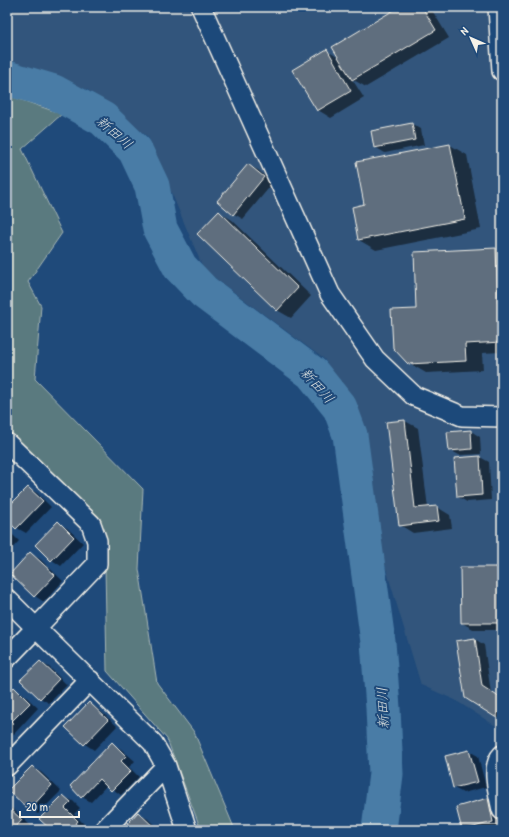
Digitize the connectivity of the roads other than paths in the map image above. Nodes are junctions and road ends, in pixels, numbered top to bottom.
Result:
1 (201, 7) edge
2 (498, 7) edge
3 (502, 71) edge
4 (502, 417) edge
5 (7, 443) edge
6 (7, 599) edge
7 (36, 628) junction
8 (7, 658) edge
9 (90, 680) junction
10 (502, 755) edge
11 (7, 766) edge
12 (166, 766) junction
13 (502, 810) edge
14 (104, 830) edge
15 (187, 830) edge

1 - 4 street
2 - 3 street
5 - 7 street
6 - 7 street
7 - 8 street
7 - 9 street
9 - 11 street
9 - 12 street
10 - 13 street
12 - 14 street
12 - 15 street

